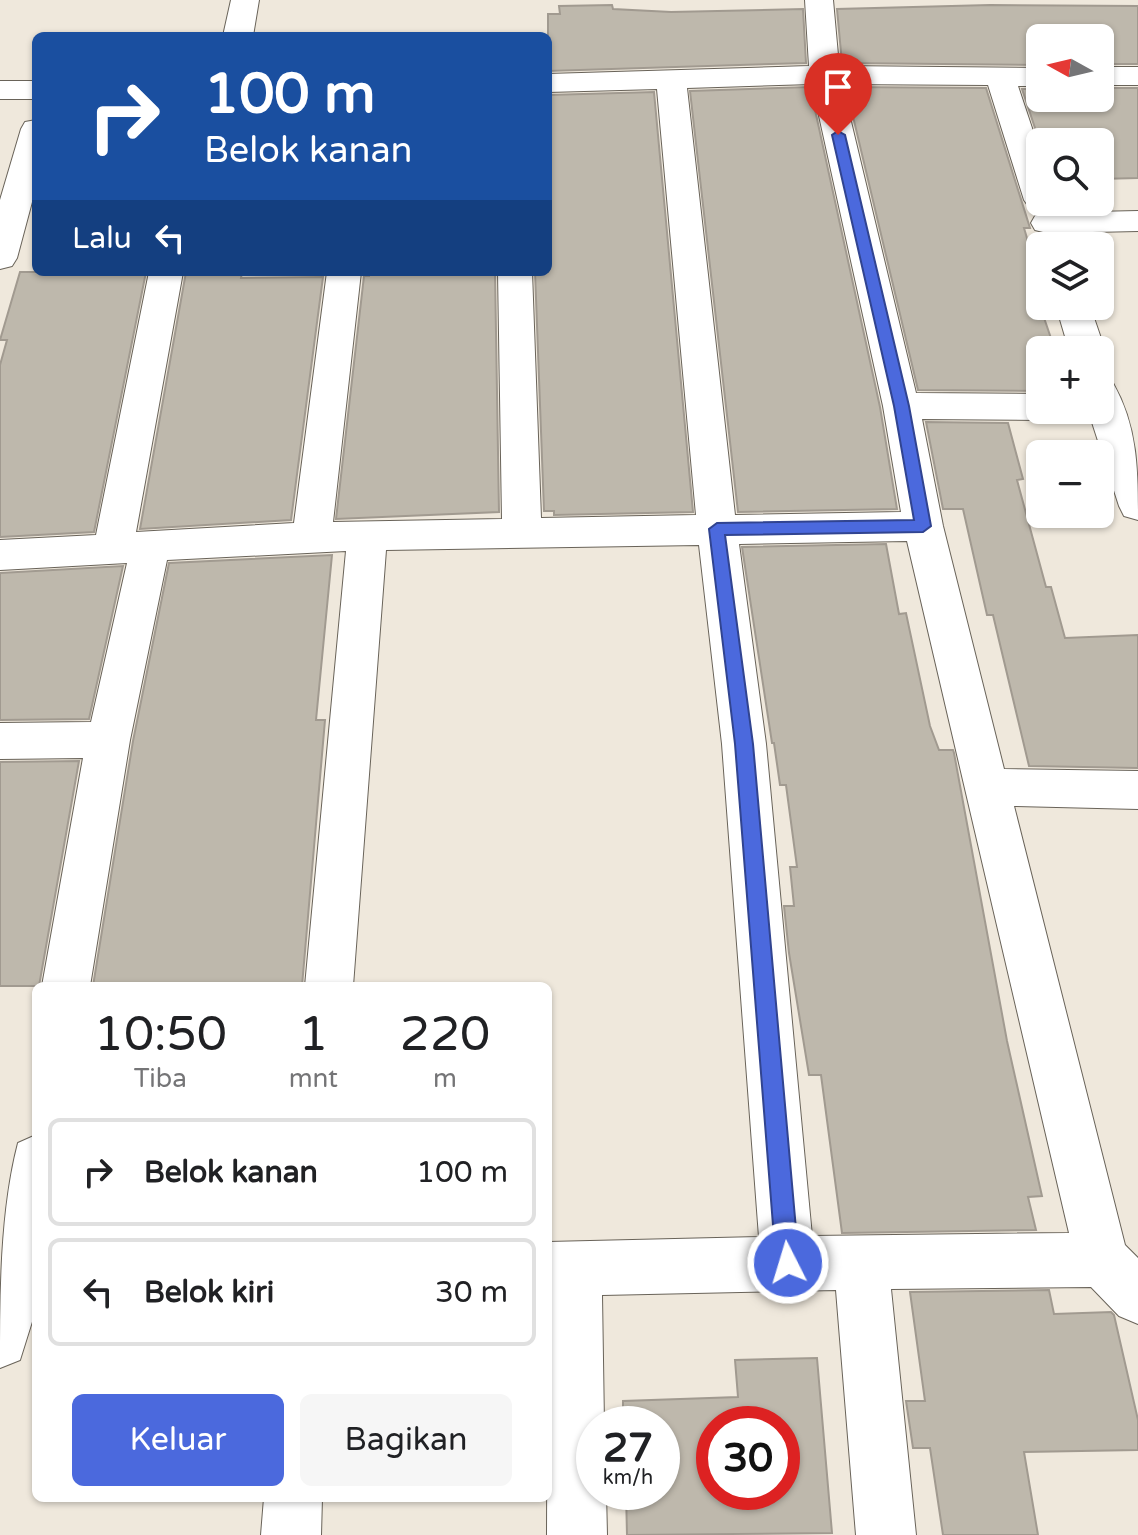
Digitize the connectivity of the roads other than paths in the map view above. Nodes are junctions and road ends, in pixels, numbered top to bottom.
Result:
1 (245, 0) edge
2 (819, 0) edge
3 (239, 32) edge
4 (825, 75) junction
5 (1114, 76) edge
6 (1138, 76) edge
7 (1000, 77) junction
8 (1026, 77) edge
9 (671, 80) junction
10 (552, 83) edge
11 (0, 90) edge
12 (32, 90) edge
13 (32, 143) edge
14 (1046, 218) edge
15 (1138, 221) edge
16 (0, 258) edge
17 (165, 276) edge
18 (344, 276) edge
19 (515, 276) edge
20 (901, 406) junction
21 (1026, 407) edge
22 (1110, 424) edge
23 (1138, 506) edge
24 (923, 526) junction
25 (717, 529) junction
26 (522, 533) junction
27 (367, 536) junction
28 (312, 537) junction
29 (131, 548) junction
30 (0, 555) edge
31 (108, 740) junction
32 (0, 741) edge
33 (985, 787) junction
34 (1138, 790) edge
35 (67, 982) edge
36 (329, 982) edge
37 (32, 1208) edge
38 (861, 1261) junction
39 (788, 1263) junction
40 (561, 1269) edge
41 (1120, 1278) edge
42 (25, 1289) edge
43 (0, 1340) edge
44 (293, 1502) edge
45 (291, 1535) edge
46 (577, 1535) edge
47 (886, 1535) edge

1 - 3 street
2 - 4 street
4 - 7 street
4 - 9 street
4 - 20 street
5 - 6 street
7 - 8 street
7 - 14 street
9 - 10 street
9 - 25 street
11 - 12 street
13 - 16 street
14 - 15 street
17 - 29 street
18 - 28 street
19 - 26 street
20 - 21 street
20 - 24 street
22 - 23 street
24 - 25 street
24 - 33 street
25 - 26 street
25 - 39 street
26 - 27 street
27 - 28 street
27 - 36 street
28 - 29 street
29 - 30 street
29 - 31 street
31 - 32 street
31 - 35 street
33 - 34 street
33 - 41 street
37 - 42 street
38 - 39 street
38 - 41 street
38 - 47 street
39 - 40 street
40 - 46 street
42 - 43 street
44 - 45 street

